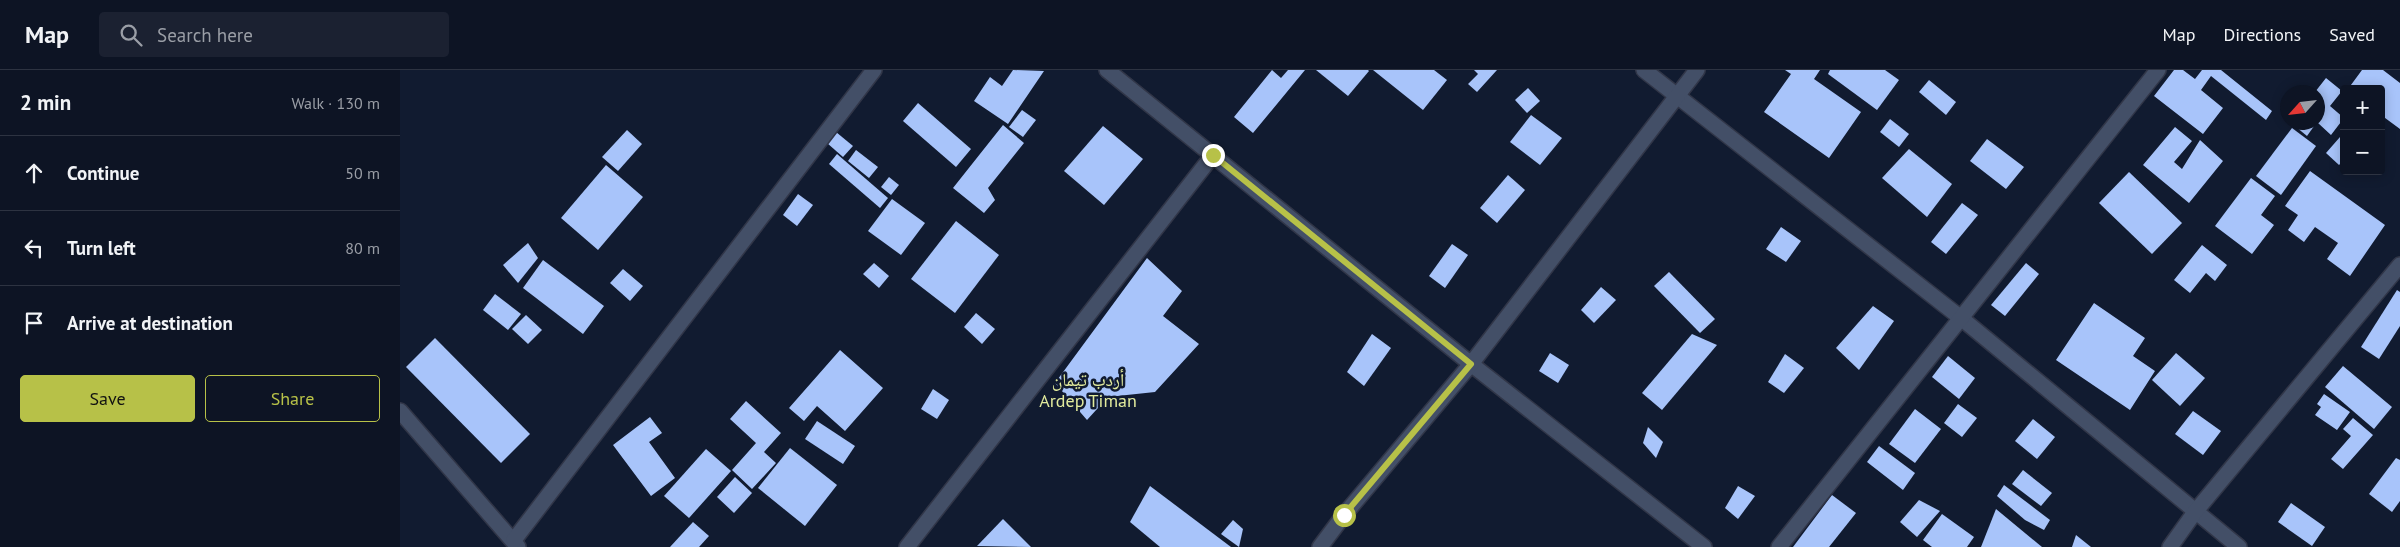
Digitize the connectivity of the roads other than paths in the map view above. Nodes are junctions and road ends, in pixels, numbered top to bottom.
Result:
1 (874, 70) edge
2 (1107, 70) edge
3 (1644, 70) edge
4 (1697, 70) edge
5 (2158, 70) edge
6 (1676, 96) junction
7 (1213, 155) junction
8 (2400, 265) edge
9 (1961, 318) junction
10 (1471, 364) junction
11 (400, 411) edge
12 (2196, 512) junction
13 (516, 544) edge
14 (907, 547) edge
15 (1320, 547) edge
16 (1704, 547) edge
17 (1779, 547) edge
18 (2170, 547) edge
19 (2239, 547) edge

1 - 13 street
2 - 7 street
3 - 6 street
4 - 6 street
5 - 9 street
6 - 9 street
6 - 10 street
7 - 10 street
7 - 14 street
8 - 12 street
9 - 12 street
9 - 17 street
10 - 15 street
10 - 16 street
11 - 13 street
12 - 18 street
12 - 19 street

